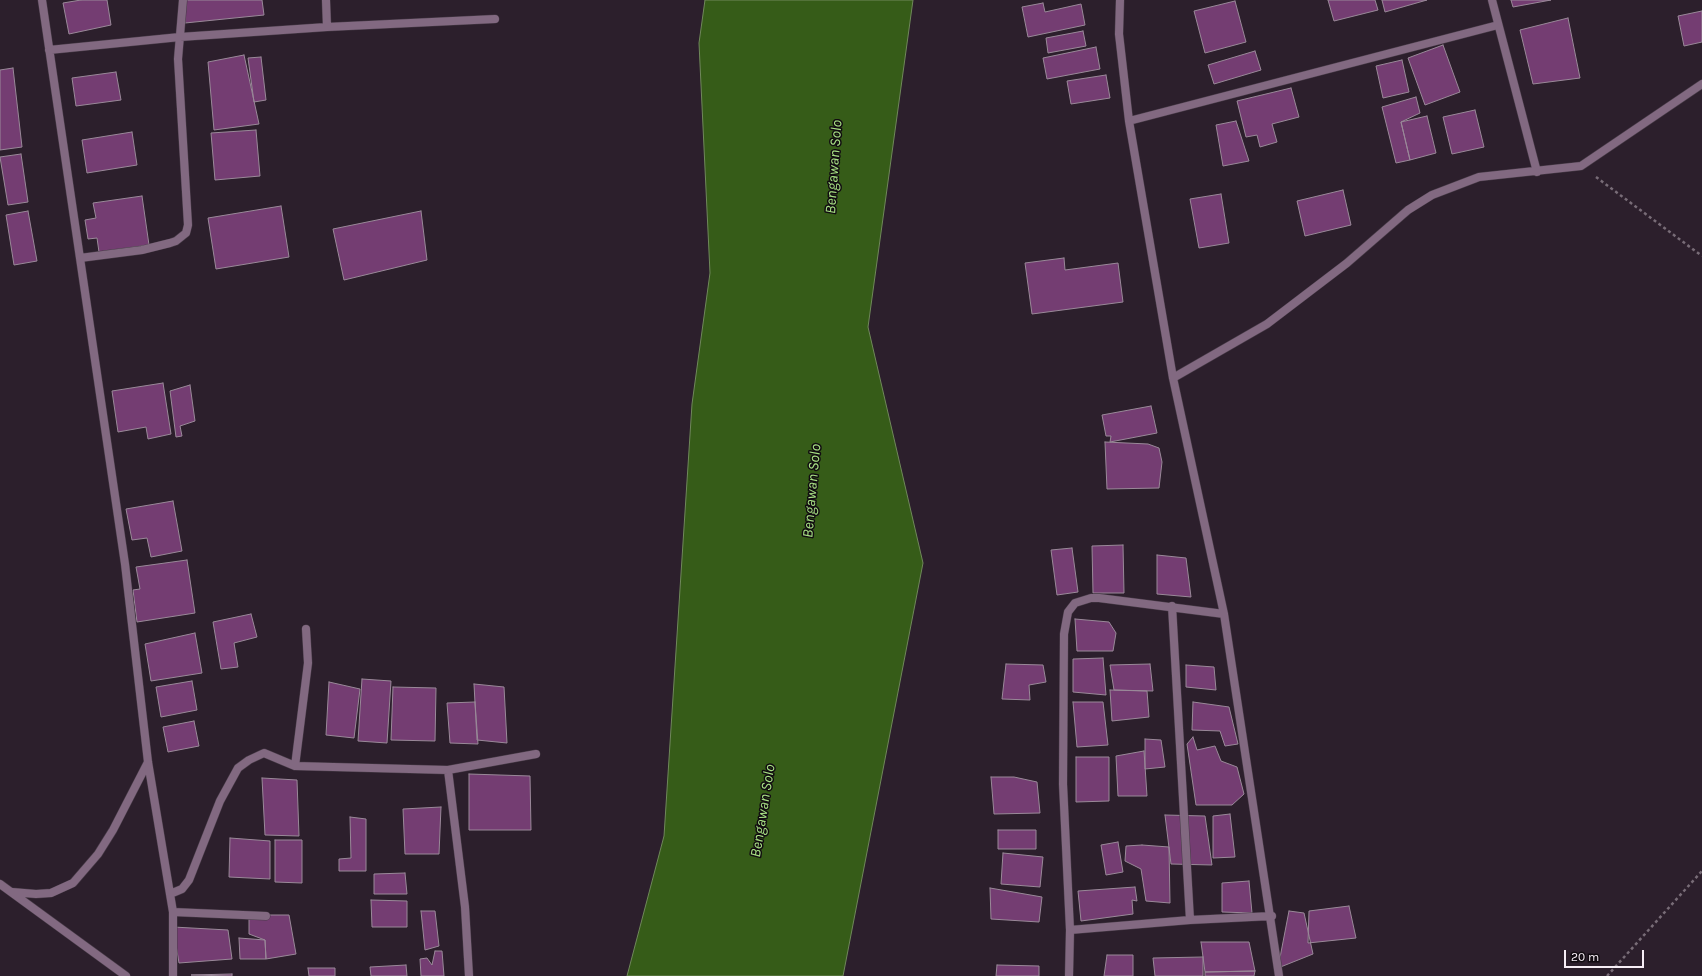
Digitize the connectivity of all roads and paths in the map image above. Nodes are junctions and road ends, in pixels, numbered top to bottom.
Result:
1 (42, 0) edge
2 (183, 0) edge
3 (326, 0) edge
4 (1120, 0) edge
5 (1492, 0) edge
6 (495, 19) dead end
7 (1498, 25) junction
8 (327, 27) junction
9 (180, 37) junction
10 (49, 50) junction
11 (1702, 84) edge
12 (1129, 121) junction
13 (1581, 166) junction
14 (1537, 172) junction
15 (1702, 256) edge
16 (80, 258) junction
17 (1173, 378) junction
18 (1172, 606) junction
19 (1224, 614) junction
20 (306, 629) dead end
21 (536, 754) dead end
22 (148, 762) junction
23 (295, 766) junction
24 (448, 770) junction
25 (1702, 871) edge
26 (0, 884) edge
27 (12, 892) junction
28 (170, 894) junction
29 (173, 912) junction
30 (266, 916) dead end
31 (1272, 916) junction
32 (1190, 920) junction
33 (1070, 930) junction
34 (126, 976) edge
35 (173, 976) edge
36 (469, 976) edge
37 (1069, 976) edge
38 (1279, 976) edge
39 (1607, 976) edge

1 - 10 street
2 - 9 street
3 - 8 street
4 - 12 street
5 - 7 street
6 - 8 street
7 - 12 street
7 - 14 street
8 - 9 street
9 - 10 street
9 - 16 street
10 - 16 street
11 - 13 street
12 - 17 street
13 - 14 street
13 - 15 path
14 - 17 street
16 - 22 street
17 - 19 street
18 - 19 street
18 - 32 street
18 - 33 street
19 - 31 street
20 - 23 street
21 - 24 street
22 - 27 street
22 - 28 street
23 - 24 street
23 - 28 street
24 - 36 street
25 - 39 path
26 - 27 street
27 - 34 street
28 - 29 street
29 - 30 street
29 - 35 street
31 - 32 street
31 - 38 street
32 - 33 street
33 - 37 street

